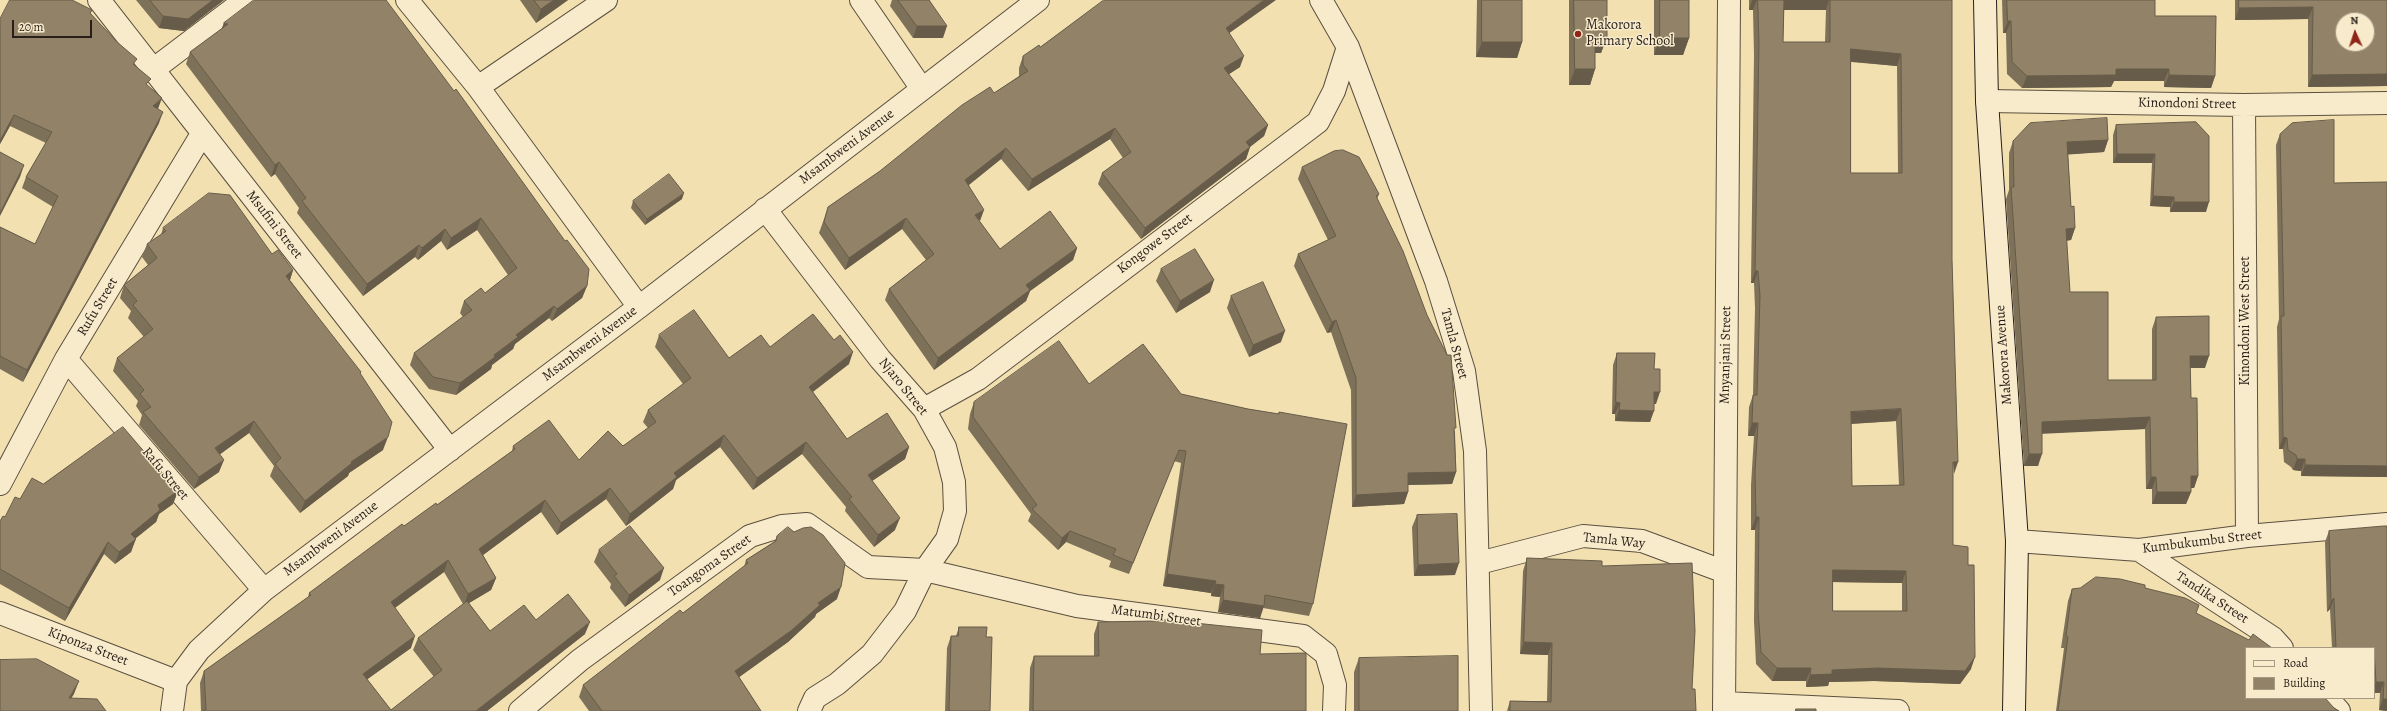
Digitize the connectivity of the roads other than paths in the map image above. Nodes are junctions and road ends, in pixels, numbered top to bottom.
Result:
1 (99, 0) edge
2 (245, 0) edge
3 (407, 0) edge
4 (606, 0) edge
5 (861, 0) edge
6 (1038, 0) edge
7 (1321, 0) edge
8 (1729, 0) edge
9 (1985, 0) edge
10 (1348, 47) junction
11 (154, 69) junction
12 (478, 87) junction
13 (922, 89) junction
14 (1987, 101) junction
15 (2387, 104) edge
16 (2244, 105) junction
17 (202, 134) junction
18 (764, 209) junction
19 (639, 307) junction
20 (66, 359) junction
21 (924, 409) junction
22 (450, 450) junction
23 (0, 484) edge
24 (2387, 524) edge
25 (2247, 536) junction
26 (2017, 541) junction
27 (2139, 550) junction
28 (1479, 563) junction
29 (925, 570) junction
30 (1725, 572) junction
31 (264, 590) junction
32 (0, 613) edge
33 (2281, 647) edge
34 (176, 681) junction
35 (2328, 699) edge
36 (1724, 707) edge
37 (172, 711) edge
38 (520, 711) edge
39 (809, 711) edge
40 (1334, 711) edge
41 (1481, 711) edge
42 (1898, 711) edge
43 (2014, 711) edge
44 (2339, 711) edge

1 - 11 street, Msufini Street
2 - 11 street
3 - 12 street
4 - 12 street
5 - 13 street
6 - 13 street, Msambweni Avenue
7 - 10 street, Tamla Street
8 - 30 street, Mnyanjani Street
9 - 14 street, Makorora Avenue
10 - 21 street, Kongowe Street
10 - 28 street, Tamla Street
11 - 17 street, Msufini Street
12 - 19 street
13 - 18 street, Msambweni Avenue
14 - 16 street, Kinondoni Street
14 - 26 street, Makorora Avenue
15 - 16 street, Kinondoni Street
16 - 25 street, Kinondoni West Street
17 - 20 street, Rufu Street
17 - 22 street, Msufini Street
18 - 19 street, Msambweni Avenue
18 - 21 street, Njaro Street
19 - 22 street, Msambweni Avenue
20 - 23 street, Rufu Street
20 - 31 street, Rafu Street
21 - 29 street, Njaro Street
22 - 31 street, Msambweni Avenue
24 - 25 street, Kumbukumbu Street
25 - 27 street, Kumbukumbu Street
26 - 27 street, Kumbukumbu Street
26 - 43 street, Makorora Avenue
27 - 33 street, Tandika Street
28 - 30 street, Tamla Way
28 - 41 street, Tamla Street
29 - 38 street, Toangoma Street
29 - 39 street, Njaro Street
29 - 40 street, Matumbi Street
30 - 36 street, Mnyanjani Street
31 - 34 street, Msambweni Avenue
32 - 34 street, Kiponza Street
34 - 37 street, Msambweni Avenue
35 - 44 street
36 - 42 street

